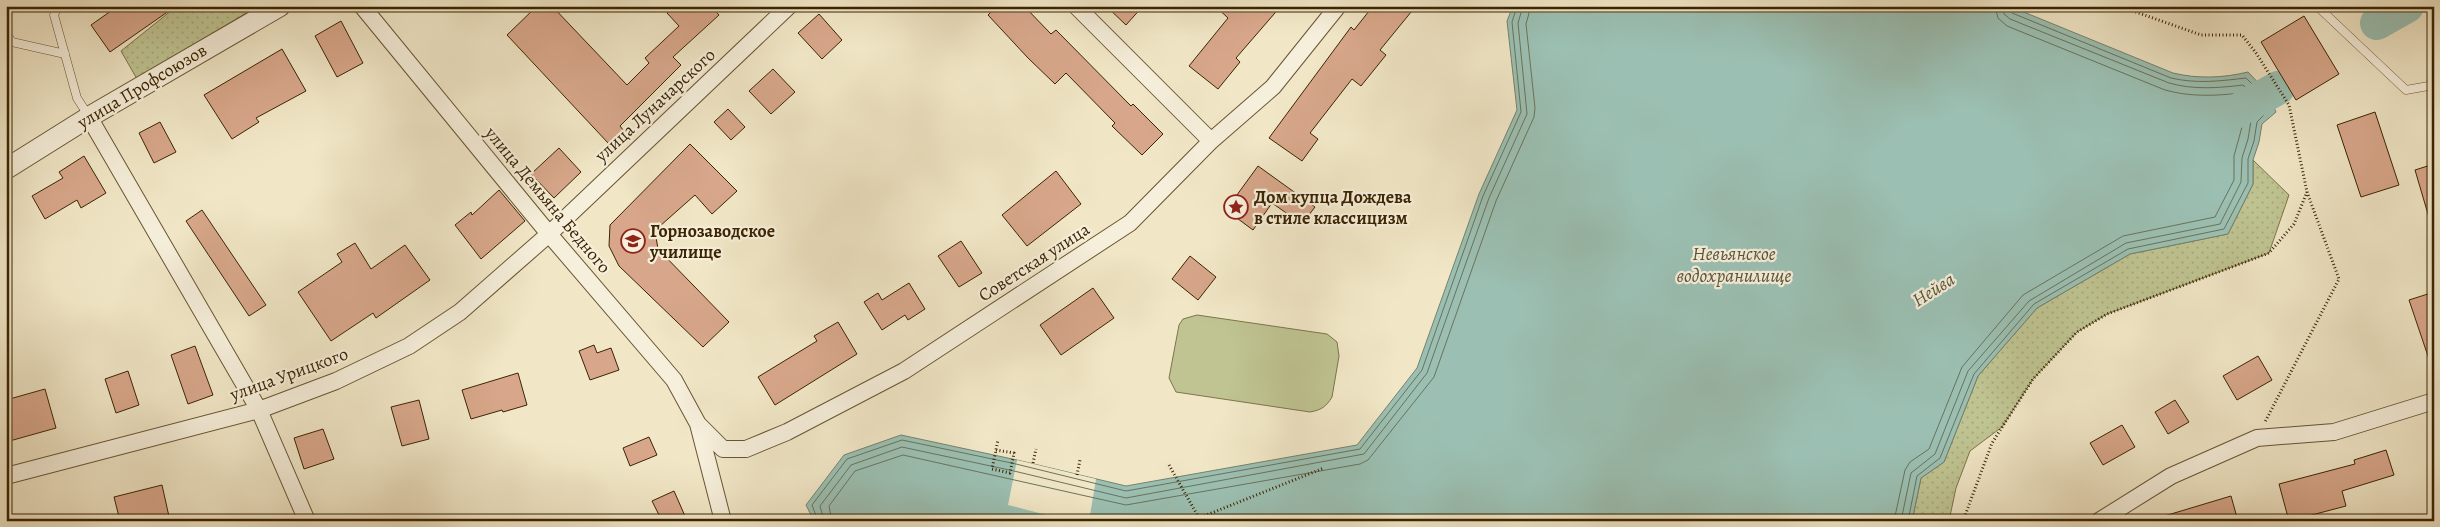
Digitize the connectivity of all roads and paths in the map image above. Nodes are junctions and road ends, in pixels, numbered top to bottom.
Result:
1 (58, 6) edge
2 (280, 6) edge
3 (362, 6) edge
4 (789, 6) edge
5 (1076, 6) edge
6 (1338, 6) edge
7 (2119, 6) edge
8 (2317, 6) edge
9 (6, 33) edge
10 (65, 54) junction
11 (2434, 86) edge
12 (89, 117) junction
13 (1211, 141) junction
14 (6, 169) edge
15 (2307, 192) junction
16 (549, 234) junction
17 (2434, 401) edge
18 (258, 410) junction
19 (698, 424) junction
20 (2257, 438) junction
21 (998, 440) dead end
22 (1036, 449) dead end
23 (996, 450) junction
24 (1080, 460) dead end
25 (1033, 464) dead end
26 (1168, 465) dead end
27 (1324, 468) dead end
28 (1077, 475) dead end
29 (6, 476) edge
30 (307, 521) edge
31 (723, 521) edge
32 (1963, 521) edge
33 (2099, 521) edge

1 - 10 lane
2 - 12 street, улица Профсоюзов
3 - 16 street, улица Демьяна Бедного
4 - 16 street, улица Луначарского
5 - 13 street
6 - 13 street, Советская улица
7 - 15 path
8 - 11 lane
9 - 10 lane
10 - 12 lane
12 - 14 street, улица Профсоюзов
12 - 18 street
13 - 19 street, Советская улица
15 - 20 path
15 - 32 path
16 - 18 street, улица Урицкого
16 - 19 street, улица Демьяна Бедного
17 - 20 street
18 - 29 street, улица Урицкого
18 - 30 street
19 - 31 street
20 - 33 street
21 - 23 path
22 - 25 path
23 - 23 path
24 - 28 path
26 - 27 path

